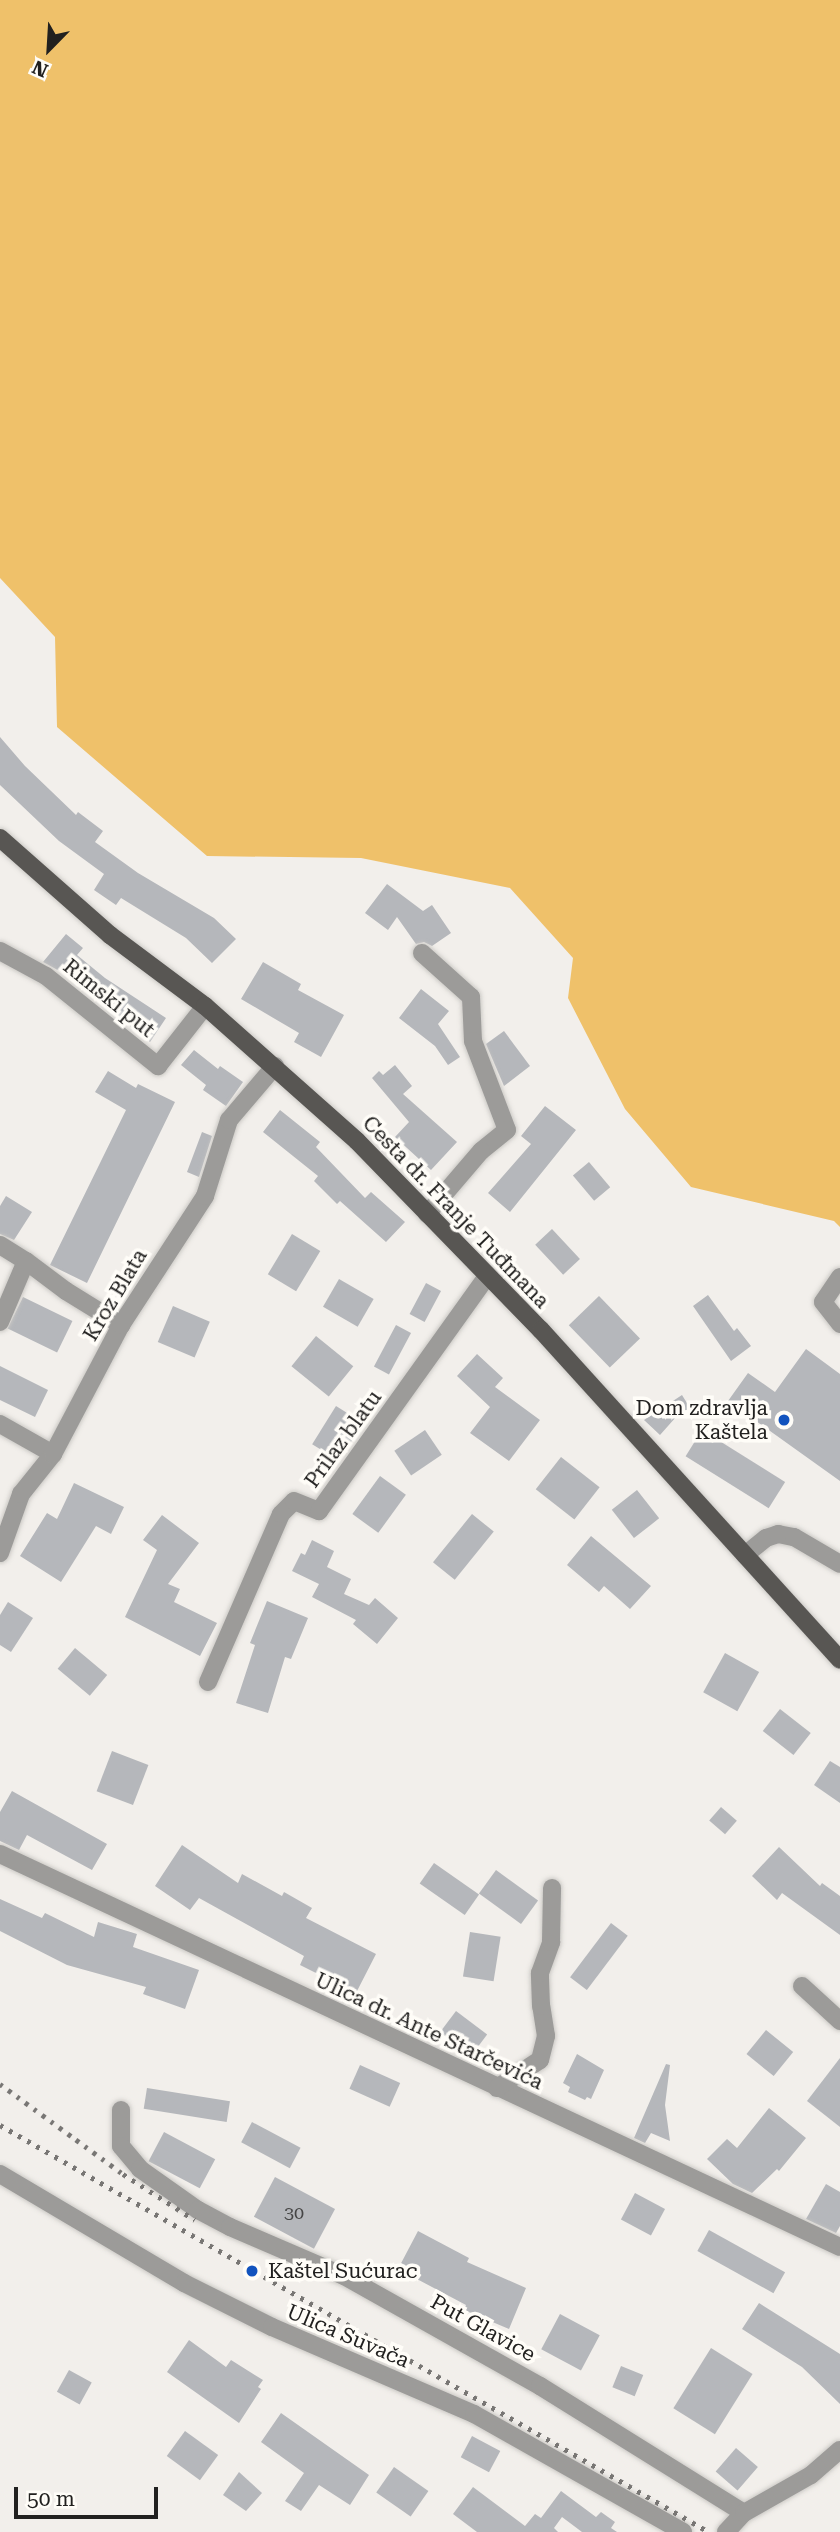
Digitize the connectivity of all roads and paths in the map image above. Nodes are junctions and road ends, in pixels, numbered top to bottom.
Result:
1 (0, 838) edge
2 (0, 951) edge
3 (422, 953) dead end
4 (205, 1006) junction
5 (275, 1066) junction
6 (427, 1214) junction
7 (0, 1245) edge
8 (26, 1261) junction
9 (487, 1276) junction
10 (840, 1277) edge
11 (0, 1322) edge
12 (840, 1324) edge
13 (121, 1325) junction
14 (0, 1424) edge
15 (53, 1454) junction
16 (0, 1553) edge
17 (745, 1555) junction
18 (840, 1564) edge
19 (840, 1660) edge
20 (208, 1682) dead end
21 (0, 1854) edge
22 (552, 1888) dead end
23 (802, 1986) dead end
24 (840, 2021) edge
25 (497, 2088) junction
26 (121, 2110) dead end
27 (0, 2174) edge
28 (840, 2247) edge
29 (840, 2451) edge
30 (744, 2513) junction
31 (682, 2532) edge
32 (726, 2532) edge

1 - 4 main road, Cesta dr. Franje Tuđmana
2 - 4 street, Rimski put
3 - 6 street
4 - 5 main road, Cesta dr. Franje Tuđmana
5 - 6 main road, Cesta dr. Franje Tuđmana
5 - 13 street, Kroz Blata
6 - 9 main road, Cesta dr. Franje Tuđmana
7 - 8 street
8 - 11 street
8 - 13 street
9 - 17 main road, Cesta dr. Franje Tuđmana
9 - 20 street, Prilaz blatu
10 - 12 street
13 - 15 street, Kroz Blata
14 - 15 street
15 - 16 street, Kroz Blata
17 - 18 street
17 - 19 main road, Cesta dr. Franje Tuđmana
21 - 25 street, Ulica dr. Ante Starčevića
22 - 25 street
23 - 24 street
25 - 28 street, Ulica dr. Ante Starčevića
26 - 30 street, Put Glavice
27 - 31 street, Ulica Suvača
29 - 30 street
30 - 32 street

